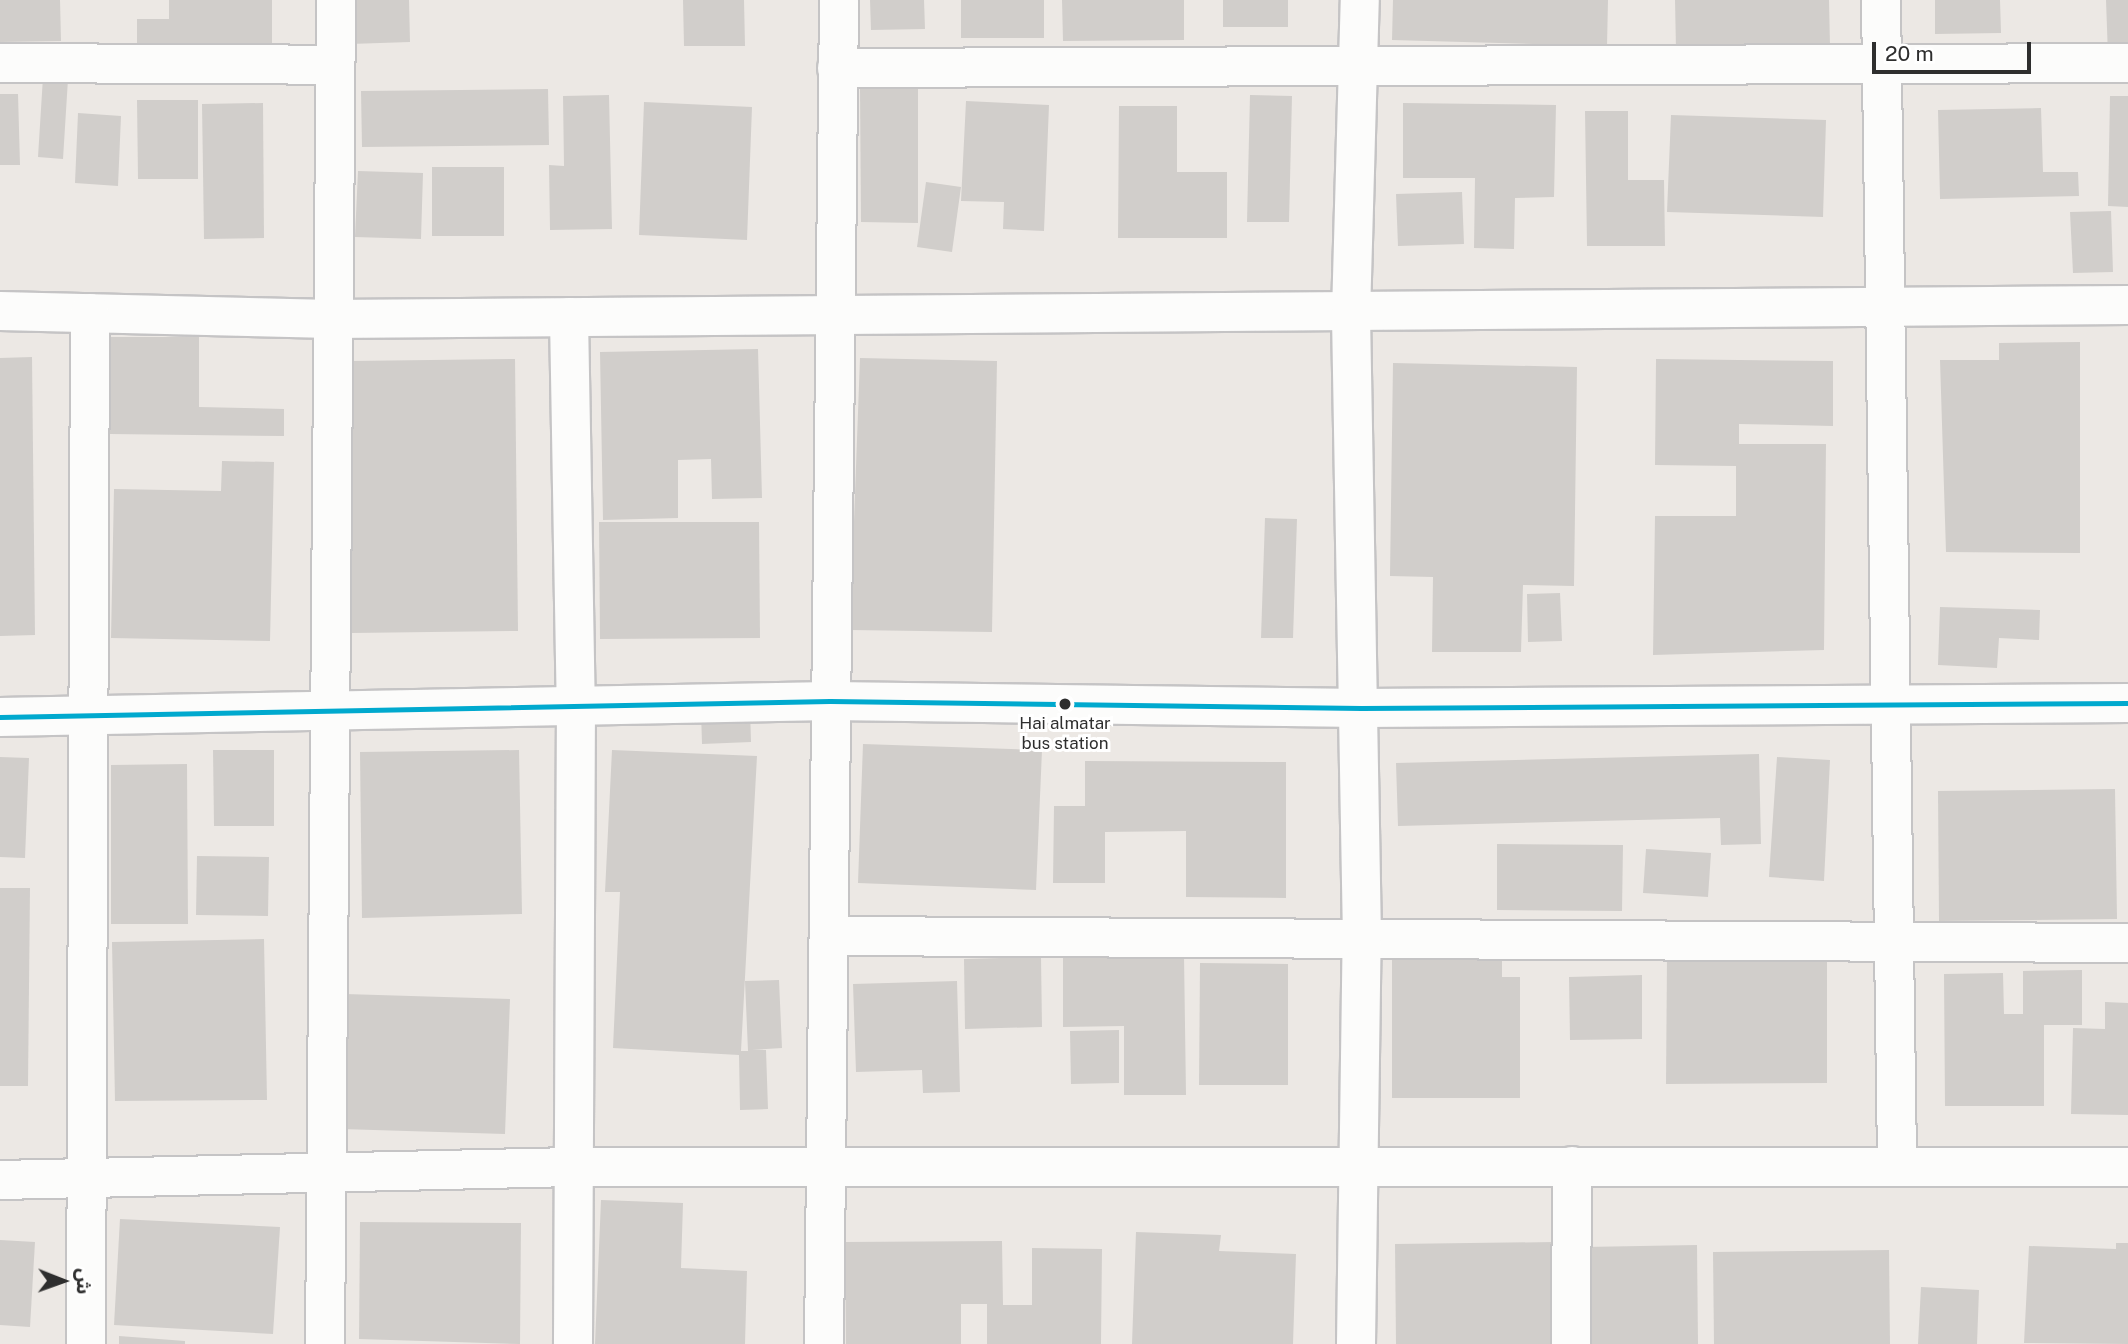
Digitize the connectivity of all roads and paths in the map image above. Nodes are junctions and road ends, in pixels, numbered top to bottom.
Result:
1 (336, 0) edge
2 (839, 0) edge
3 (1360, 0) edge
4 (1881, 0) edge
5 (0, 63) edge
6 (2128, 63) edge
7 (335, 65) junction
8 (1882, 65) junction
9 (837, 68) junction
10 (1358, 69) junction
11 (2128, 305) edge
12 (1886, 309) junction
13 (0, 311) edge
14 (90, 313) junction
15 (832, 314) junction
16 (1351, 314) junction
17 (569, 317) junction
18 (331, 319) junction
19 (830, 701) junction
20 (2128, 702) edge
21 (576, 704) junction
22 (1888, 704) junction
23 (327, 708) junction
24 (1361, 708) junction
25 (83, 716) junction
26 (0, 717) edge
27 (831, 936) junction
28 (1362, 939) junction
29 (1895, 942) junction
30 (2128, 943) edge
31 (827, 1166) junction
32 (1358, 1166) junction
33 (1572, 1166) junction
34 (1897, 1166) junction
35 (573, 1167) junction
36 (2128, 1167) edge
37 (324, 1176) junction
38 (0, 1180) edge
39 (86, 1180) junction
40 (86, 1344) edge
41 (325, 1344) edge
42 (573, 1344) edge
43 (824, 1344) edge
44 (1356, 1344) edge
45 (1571, 1344) edge

1 - 7 street
2 - 9 street
3 - 10 street
4 - 8 street
5 - 7 street
6 - 8 street
7 - 18 street
8 - 10 street
8 - 12 street
9 - 10 street
9 - 15 street
10 - 16 street
11 - 12 street
12 - 16 street
12 - 22 street
13 - 14 street
14 - 18 street
14 - 25 street
15 - 16 street
15 - 17 street
15 - 19 street
16 - 24 street
17 - 18 street
17 - 21 street
18 - 23 street
19 - 21 street
19 - 24 street
19 - 27 street
20 - 22 street
21 - 23 street
21 - 35 street
22 - 24 street
22 - 29 street
23 - 25 street
23 - 37 street
24 - 28 street
25 - 26 street
25 - 39 street
27 - 28 street
27 - 31 street
28 - 29 street
28 - 32 street
29 - 30 street
29 - 34 street
31 - 32 street
31 - 35 street
31 - 43 street
32 - 33 street
32 - 44 street
33 - 34 street
33 - 45 street
34 - 36 street
35 - 37 street
35 - 42 street
37 - 39 street
37 - 41 street
38 - 39 street
39 - 40 street

